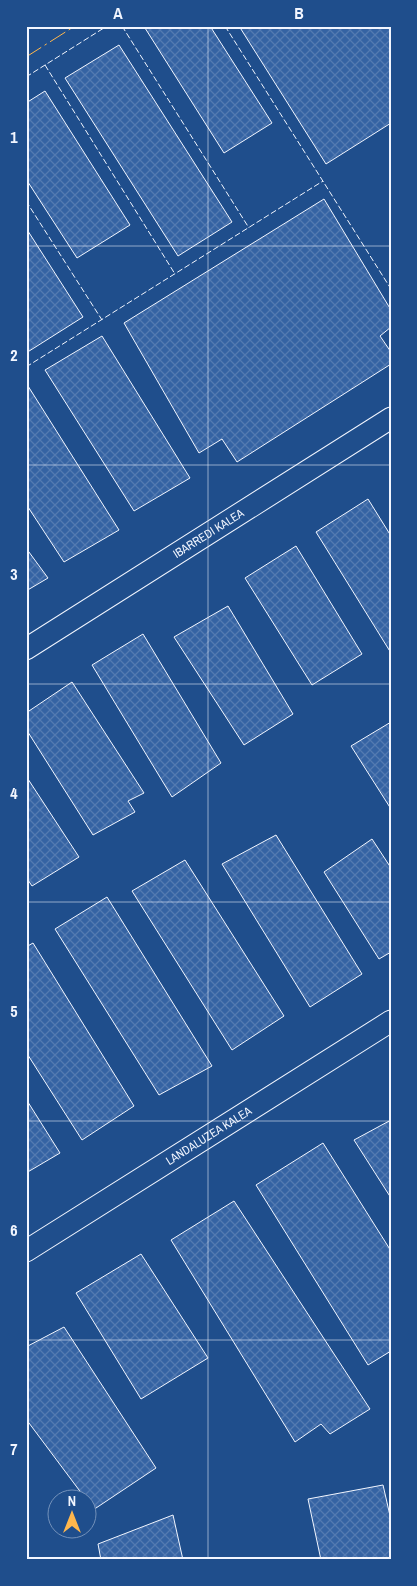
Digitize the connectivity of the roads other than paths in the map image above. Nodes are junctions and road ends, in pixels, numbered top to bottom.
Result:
1 (391, 418) edge
2 (26, 649) edge
3 (391, 1021) edge
4 (26, 1251) edge

1 - 2 street, IBARREDI KALEA
3 - 4 street, LANDALUZEA KALEA

